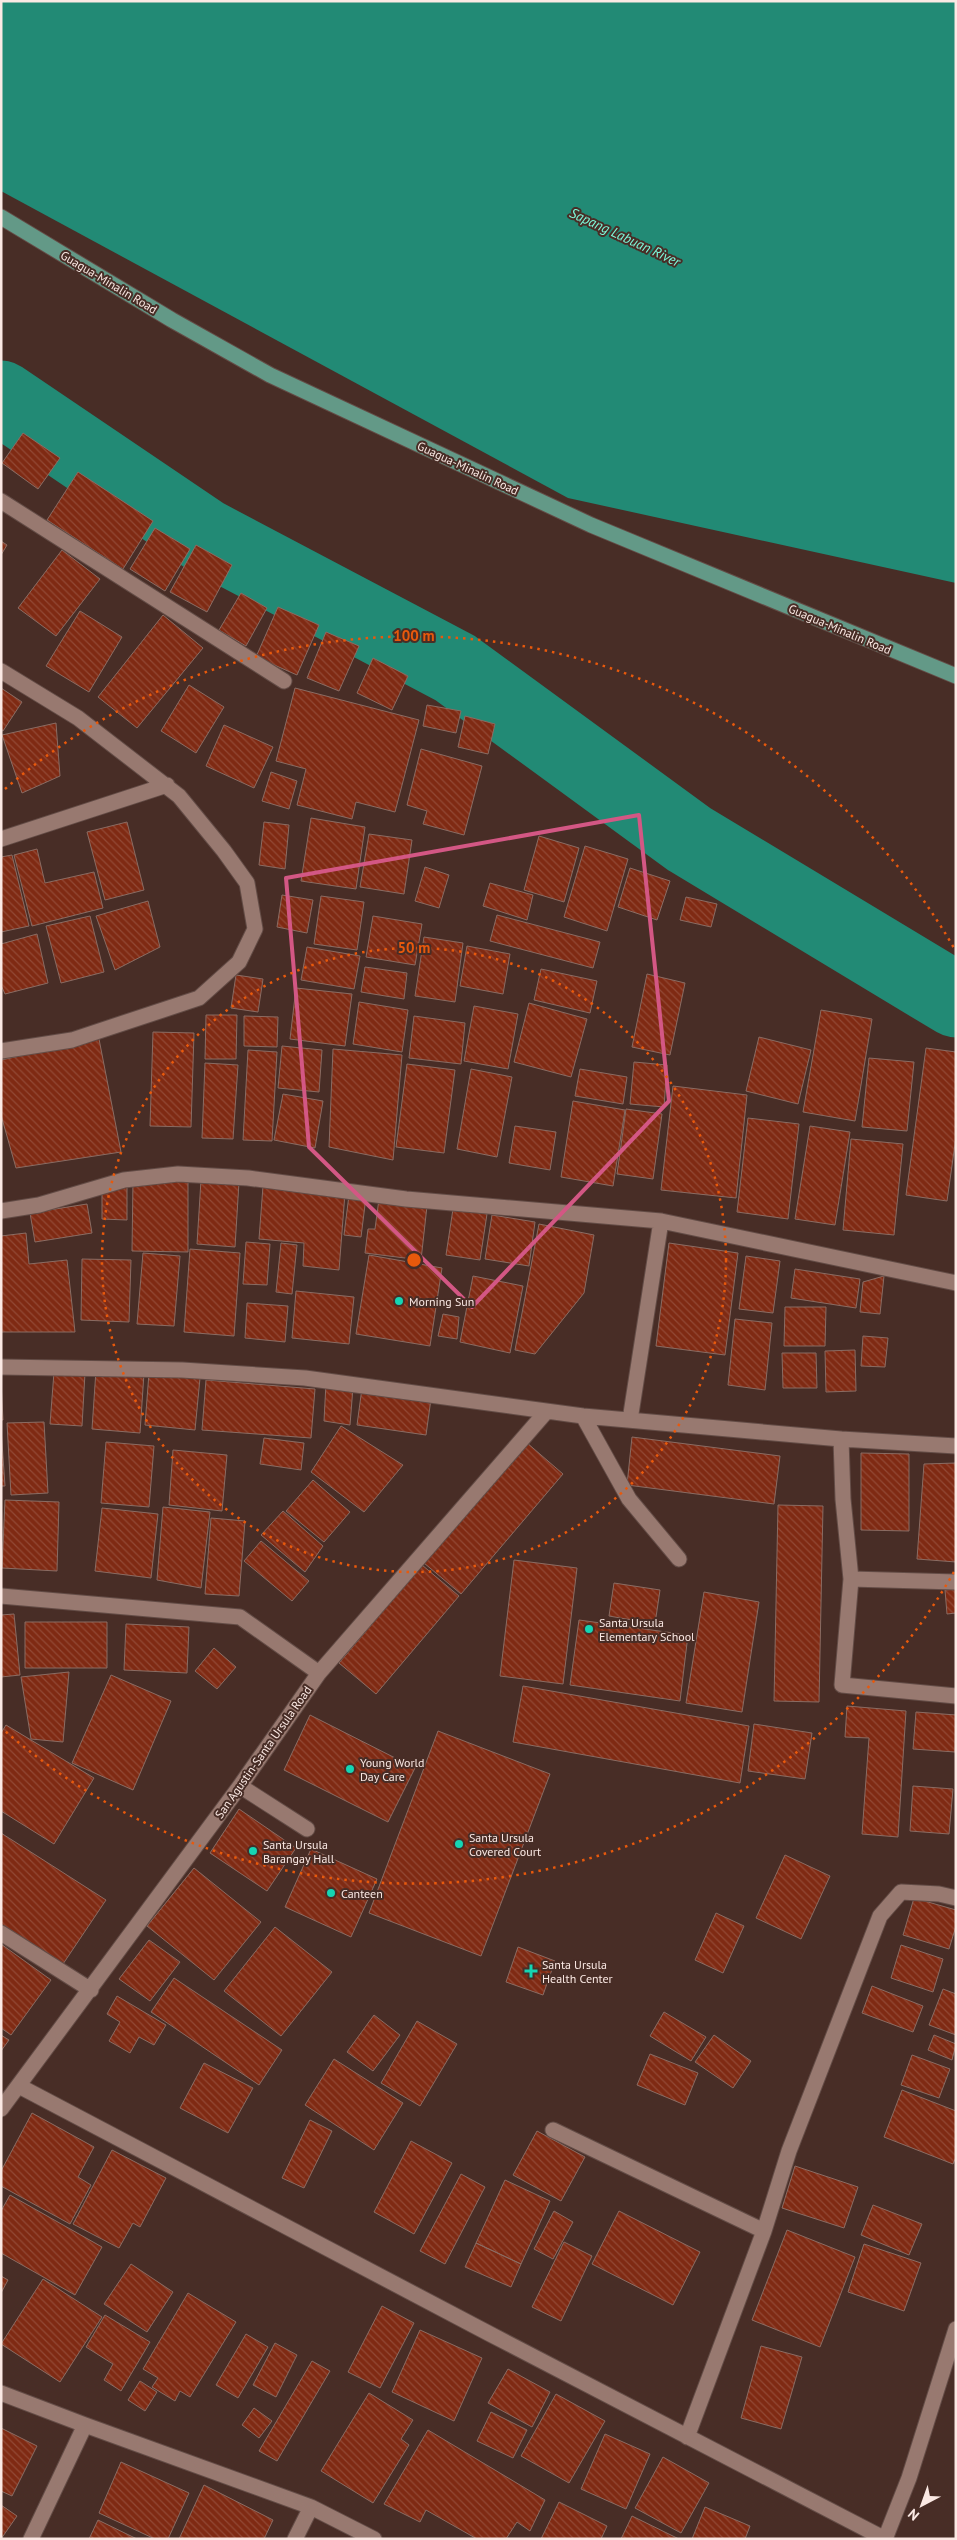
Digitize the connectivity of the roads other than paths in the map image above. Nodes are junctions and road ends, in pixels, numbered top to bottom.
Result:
1 (1, 217) edge
2 (1, 501) edge
3 (1, 672) edge
4 (956, 676) edge
5 (284, 681) dead end
6 (167, 785) junction
7 (1, 839) edge
8 (1, 1051) edge
9 (1, 1211) edge
10 (661, 1221) junction
11 (956, 1283) edge
12 (1, 1367) edge
13 (546, 1412) junction
14 (583, 1416) junction
15 (630, 1420) junction
16 (841, 1439) junction
17 (956, 1446) edge
18 (679, 1559) dead end
19 (851, 1579) junction
20 (956, 1582) edge
21 (1, 1596) edge
22 (319, 1673) junction
23 (956, 1696) edge
24 (240, 1786) junction
25 (307, 1829) dead end
26 (956, 1898) edge
27 (1, 1933) edge
28 (91, 1990) junction
29 (19, 2086) junction
30 (1, 2109) edge
31 (553, 2130) dead end
32 (764, 2231) junction
33 (956, 2329) edge
34 (1, 2392) edge
35 (85, 2426) junction
36 (687, 2437) junction
37 (311, 2507) junction
38 (31, 2539) edge
39 (296, 2539) edge
40 (374, 2539) edge
41 (885, 2539) edge

1 - 4 main road, Guagua-Minalin Road
2 - 5 street
3 - 6 street
6 - 7 street
6 - 8 street
9 - 10 street
10 - 11 street
10 - 15 street
12 - 13 street
13 - 14 street
13 - 22 street, San Agustin-Santa Ursula Road
14 - 15 street
14 - 18 street
15 - 16 street
16 - 17 street
16 - 19 street
19 - 20 street
19 - 23 street
21 - 22 street
22 - 24 street, San Agustin-Santa Ursula Road
24 - 25 street
24 - 28 street, San Agustin-Santa Ursula Road
26 - 32 street
27 - 28 street
28 - 29 street, San Agustin-Santa Ursula Road
29 - 30 street, San Agustin-Santa Ursula Road
29 - 36 street
31 - 32 street
32 - 36 street
33 - 41 street
34 - 35 street
35 - 37 street
35 - 38 street
36 - 41 street
37 - 39 street
37 - 40 street

